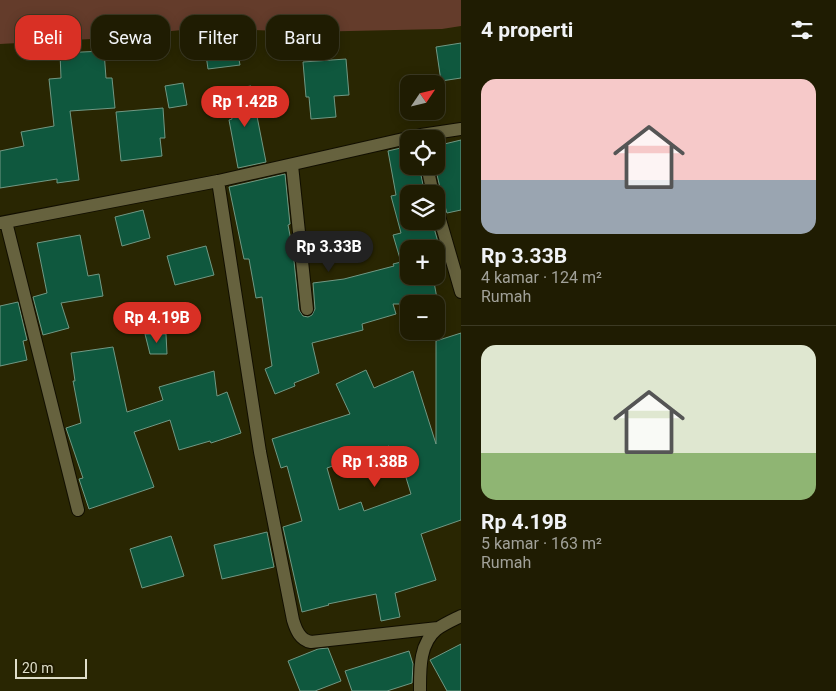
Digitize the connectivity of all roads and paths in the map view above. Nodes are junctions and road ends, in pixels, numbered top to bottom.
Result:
1 (461, 130) edge
2 (445, 133) edge
3 (400, 142) edge
4 (292, 165) junction
5 (218, 181) junction
6 (3, 223) edge
7 (443, 230) edge
8 (461, 292) edge
9 (307, 309) dead end
10 (78, 510) dead end
11 (461, 616) edge
12 (438, 628) junction
13 (420, 691) edge

1 - 2 street
3 - 4 street
4 - 5 street
4 - 9 street
5 - 6 street
5 - 12 street
6 - 10 street
7 - 8 street
11 - 12 street
12 - 13 street

